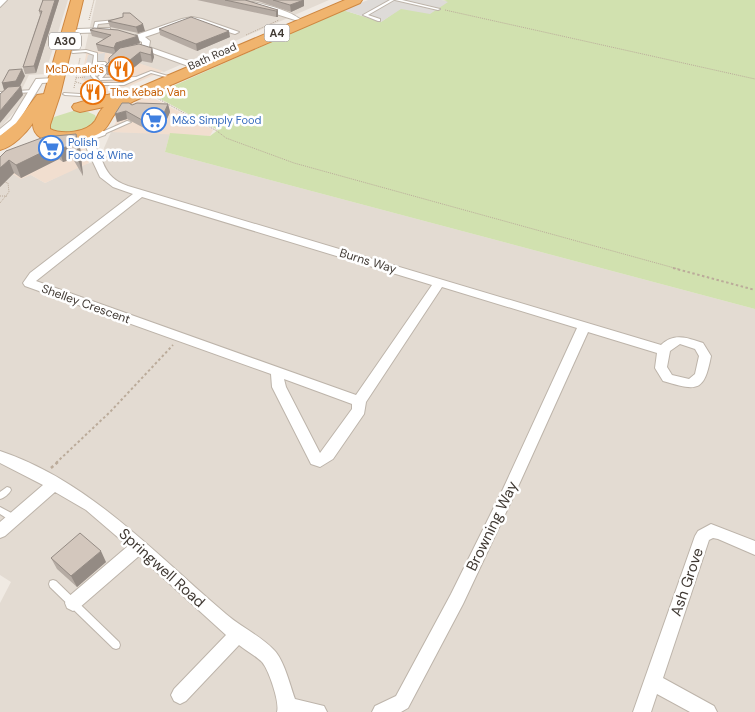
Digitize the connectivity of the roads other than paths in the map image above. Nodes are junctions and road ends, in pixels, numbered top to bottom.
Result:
1 (4, 0) edge
2 (76, 0) edge
3 (86, 0) edge
4 (235, 0) edge
5 (343, 0) edge
6 (356, 0) edge
7 (392, 0) edge
8 (397, 0) edge
9 (0, 5) edge
10 (438, 9) road end
11 (297, 19) junction
12 (379, 20) dead end
13 (122, 21) edge
14 (83, 27) junction
15 (95, 30) junction
16 (116, 31) edge
17 (234, 32) dead end
18 (145, 48) junction
19 (130, 51) edge
20 (77, 53) junction
21 (95, 63) junction
22 (191, 65) junction
23 (166, 76) junction
24 (34, 91) junction
25 (0, 93) edge
26 (66, 94) junction
27 (132, 96) junction
28 (129, 122) dead end
29 (42, 123) junction
30 (103, 124) junction
31 (84, 142) junction
32 (16, 145) edge
33 (140, 194) junction
34 (439, 283) junction
35 (584, 326) junction
36 (663, 350) dead end
37 (277, 373) junction
38 (359, 401) junction
39 (0, 457) edge
40 (48, 480) junction
41 (7, 490) dead end
42 (0, 496) edge
43 (0, 510) edge
44 (15, 518) junction
45 (0, 531) edge
46 (139, 546) junction
47 (755, 548) edge
48 (54, 584) dead end
49 (73, 603) junction
50 (238, 634) junction
51 (116, 645) dead end
52 (653, 682) junction
53 (180, 695) dead end
54 (287, 709) edge
55 (318, 712) edge
56 (381, 712) edge
57 (642, 712) edge
58 (708, 712) edge

1 - 9 street
2 - 26 highway, A30
3 - 14 highway, A30
4 - 11 street
5 - 11 highway, Bath Road / A4
6 - 27 highway, Bath Road / A4
7 - 12 lane
8 - 10 lane
11 - 22 highway, Bath Road / A4
13 - 15 lane
14 - 15 street
14 - 20 highway, A30
15 - 16 street
17 - 18 street
18 - 19 street
18 - 22 street
20 - 21 lane
20 - 26 highway, A30
21 - 27 lane
21 - 27 lane
22 - 23 highway, Bath Road / A4
23 - 27 highway, Bath Road / A4
23 - 27 lane
24 - 25 lane
24 - 26 street
24 - 32 street
26 - 27 highway, Bath Road / A4
26 - 29 highway, Bath Road
26 - 29 highway, A30
26 - 30 highway
26 - 32 highway
27 - 30 highway, Bath Road / A4
28 - 30 lane
29 - 32 highway
29 - 32 highway
30 - 31 street
30 - 31 highway, Bath Road
31 - 32 highway, Bath Road
31 - 33 street, Burns Way
33 - 34 street, Burns Way
33 - 37 street, Shelley Crescent
34 - 35 street, Burns Way
34 - 38 street
35 - 36 street, Burns Way
35 - 56 street, Browning Way
37 - 38 street, Shelley Crescent
37 - 38 street
39 - 40 street, Springwell Road
40 - 44 street
40 - 46 street, Springwell Road
41 - 42 lane
43 - 44 lane
44 - 45 street
46 - 49 street
46 - 50 street, Springwell Road
47 - 52 street, Ash Grove
48 - 49 lane
49 - 51 lane
50 - 53 street
50 - 54 street, Springwell Road
52 - 57 street, Ash Grove
52 - 58 street
54 - 55 street

